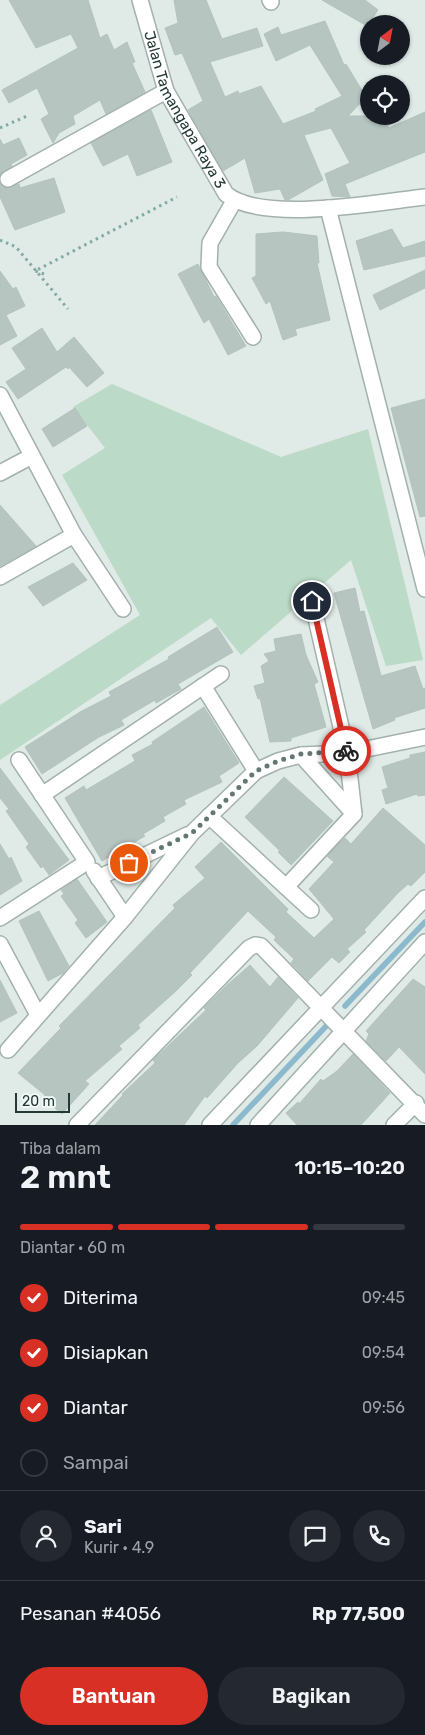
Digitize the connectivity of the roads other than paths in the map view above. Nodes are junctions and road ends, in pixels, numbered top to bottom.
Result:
1 (140, 0) edge
2 (166, 91) junction
3 (8, 179) dead end
4 (425, 197) edge
5 (234, 201) junction
6 (328, 208) junction
7 (253, 337) dead end
8 (0, 395) edge
9 (32, 456) junction
10 (0, 473) edge
11 (74, 535) junction
12 (0, 577) edge
13 (425, 589) edge
14 (312, 601) dead end
15 (123, 609) dead end
16 (221, 674) dead end
17 (203, 686) junction
18 (425, 737) edge
19 (347, 753) junction
20 (301, 754) junction
21 (19, 760) dead end
22 (256, 771) junction
23 (42, 795) junction
24 (354, 814) junction
25 (210, 816) junction
26 (192, 833) junction
27 (87, 862) junction
28 (98, 878) junction
29 (286, 887) junction
30 (425, 898) edge
31 (311, 910) dead end
32 (125, 917) junction
33 (0, 918) edge
34 (0, 944) edge
35 (423, 948) edge
36 (320, 1006) junction
37 (38, 1015) junction
38 (345, 1032) junction
39 (8, 1050) dead end
40 (420, 1109) edge
41 (77, 1125) edge
42 (210, 1125) edge
43 (258, 1125) edge
44 (394, 1125) edge

1 - 2 street, Jalan Tamangapa Raya 3
2 - 3 street
2 - 5 street, Jalan Tamangapa Raya 3
4 - 6 street, Jalan Tamangapa Raya 3
5 - 6 street, Jalan Tamangapa Raya 3
5 - 7 street
6 - 13 street
8 - 9 street
9 - 10 street
9 - 11 street
11 - 12 street
11 - 15 street
14 - 19 street
16 - 17 street
17 - 22 street
17 - 23 street
18 - 19 street
19 - 20 street
19 - 24 street
20 - 22 street
20 - 24 street
21 - 23 street
22 - 25 street
23 - 27 street
24 - 29 street
25 - 26 street
25 - 29 street
26 - 28 street
26 - 32 street
27 - 28 street
27 - 33 street
28 - 32 street
29 - 31 street
30 - 36 street
32 - 37 street
34 - 37 street
35 - 38 street
36 - 38 street
36 - 41 street
36 - 42 street
37 - 39 street
38 - 40 street
38 - 43 street
40 - 44 street

